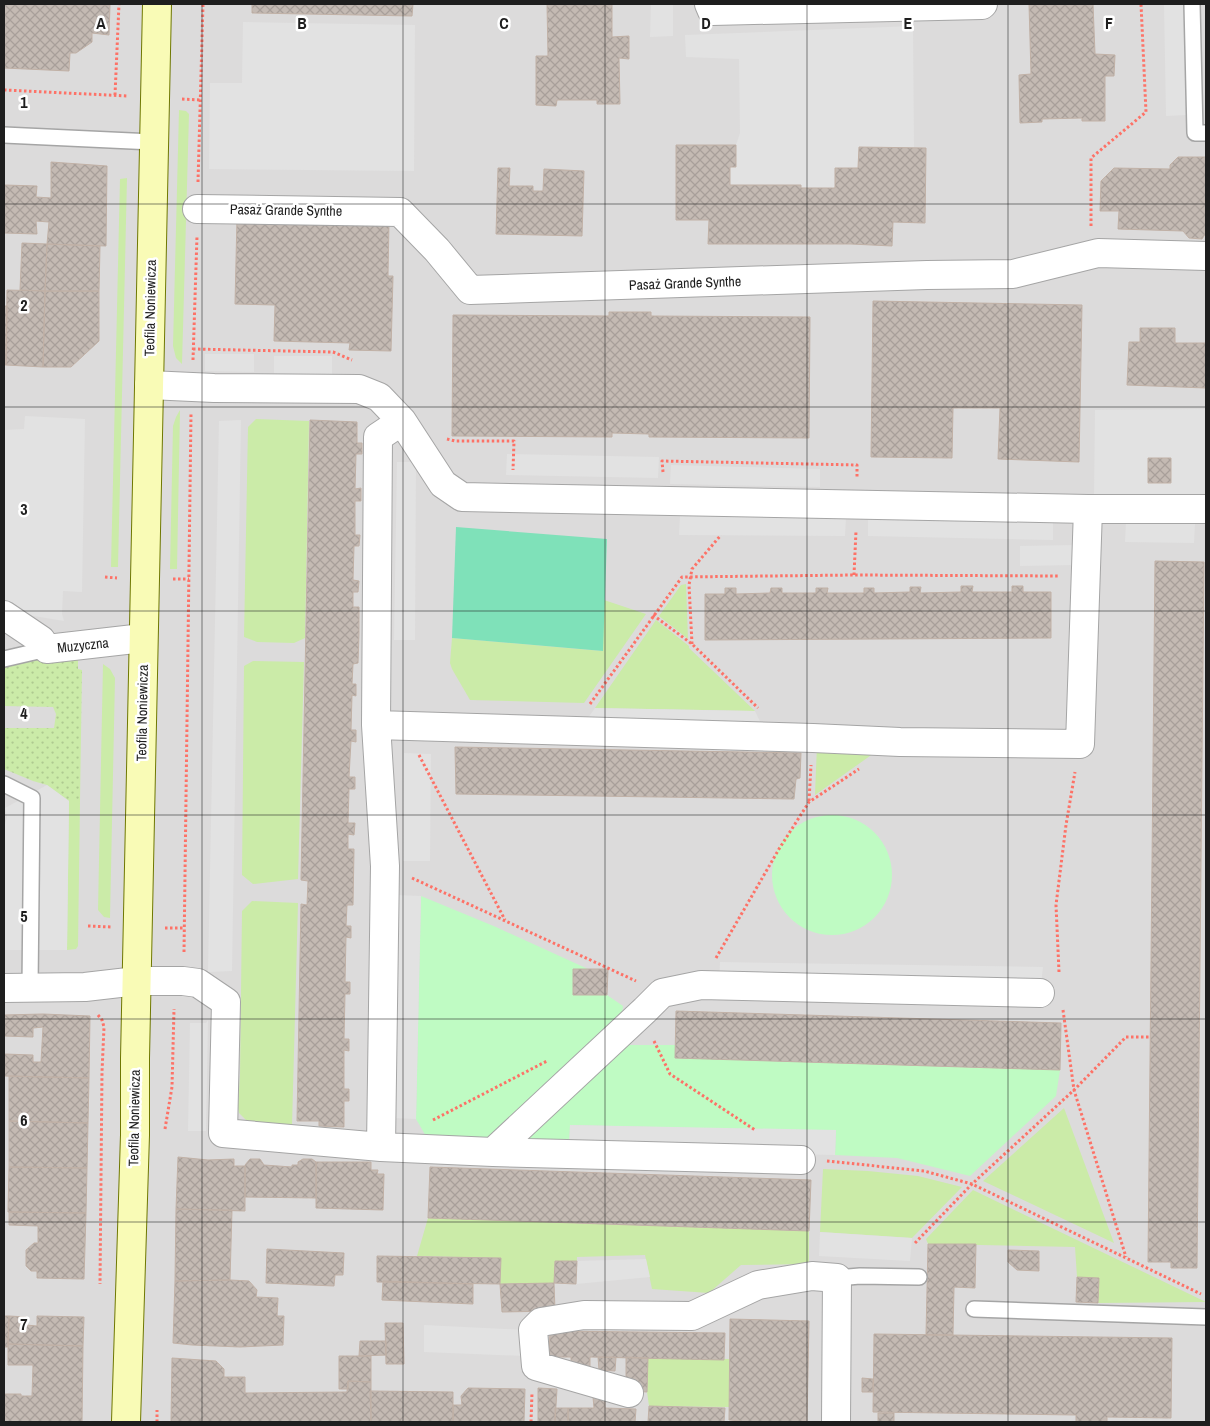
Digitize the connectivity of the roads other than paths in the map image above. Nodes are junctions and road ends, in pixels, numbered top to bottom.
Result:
1 (157, 4) edge
2 (709, 4) edge
3 (983, 4) edge
4 (1192, 4) edge
5 (918, 5) edge
6 (1200, 133) edge
7 (4, 135) edge
8 (153, 142) junction
9 (197, 209) road end
10 (1206, 256) edge
11 (149, 385) junction
12 (402, 421) junction
13 (1088, 509) junction
14 (1206, 509) edge
15 (4, 615) edge
16 (143, 638) junction
17 (47, 648) junction
18 (4, 659) edge
19 (376, 725) junction
20 (4, 784) edge
21 (137, 981) junction
22 (30, 987) junction
23 (4, 988) edge
24 (1054, 991) road end
25 (381, 1146) junction
26 (493, 1152) junction
27 (801, 1160) road end
28 (919, 1277) dead end
29 (837, 1278) junction
30 (974, 1309) dead end
31 (1206, 1317) edge
32 (629, 1393) dead end
33 (126, 1422) edge
34 (836, 1422) edge

1 - 8 street, Teofila Noniewicza
2 - 5 street
3 - 5 street
4 - 6 lane
7 - 8 lane
8 - 11 street, Teofila Noniewicza
9 - 10 street, Pasaż Grande Synthe
11 - 12 street
11 - 16 street, Teofila Noniewicza
12 - 13 street
12 - 19 street
13 - 14 street
13 - 19 street
15 - 17 street, Muzyczna
16 - 17 street, Muzyczna
16 - 21 street, Teofila Noniewicza
17 - 18 lane
19 - 25 street
20 - 22 lane
21 - 22 street
21 - 25 street
21 - 33 street, Teofila Noniewicza
22 - 23 street
24 - 26 street
25 - 26 street
26 - 27 street
28 - 29 lane
29 - 32 street
29 - 34 street
30 - 31 lane

